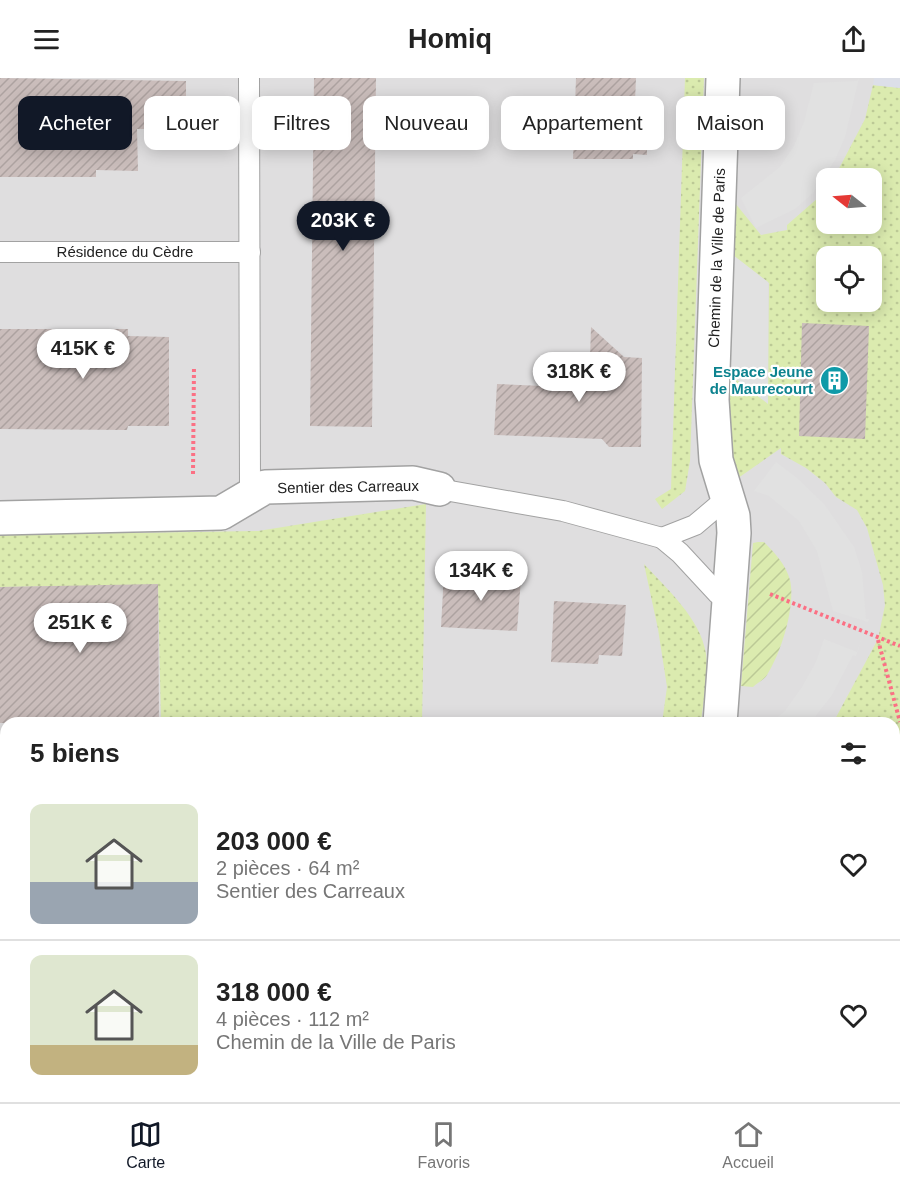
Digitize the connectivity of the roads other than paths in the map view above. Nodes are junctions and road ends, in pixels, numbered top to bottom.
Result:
1 (249, 78) edge
2 (723, 78) edge
3 (0, 252) edge
4 (250, 252) junction
5 (439, 489) joint
6 (258, 493) junction
7 (727, 498) junction
8 (0, 518) edge
9 (662, 538) junction
10 (730, 587) junction
11 (720, 717) edge

1 - 4 lane
2 - 7 street, Chemin de la Ville de Paris
3 - 4 lane, Résidence du Cèdre
4 - 6 lane
5 - 6 street, Sentier des Carreaux
5 - 9 lane, Sentier des Carreaux
6 - 8 street, Sentier des Carreaux
7 - 9 lane
7 - 10 street, Chemin de la Ville de Paris
9 - 10 lane
10 - 11 street, Chemin de la Ville de Paris

